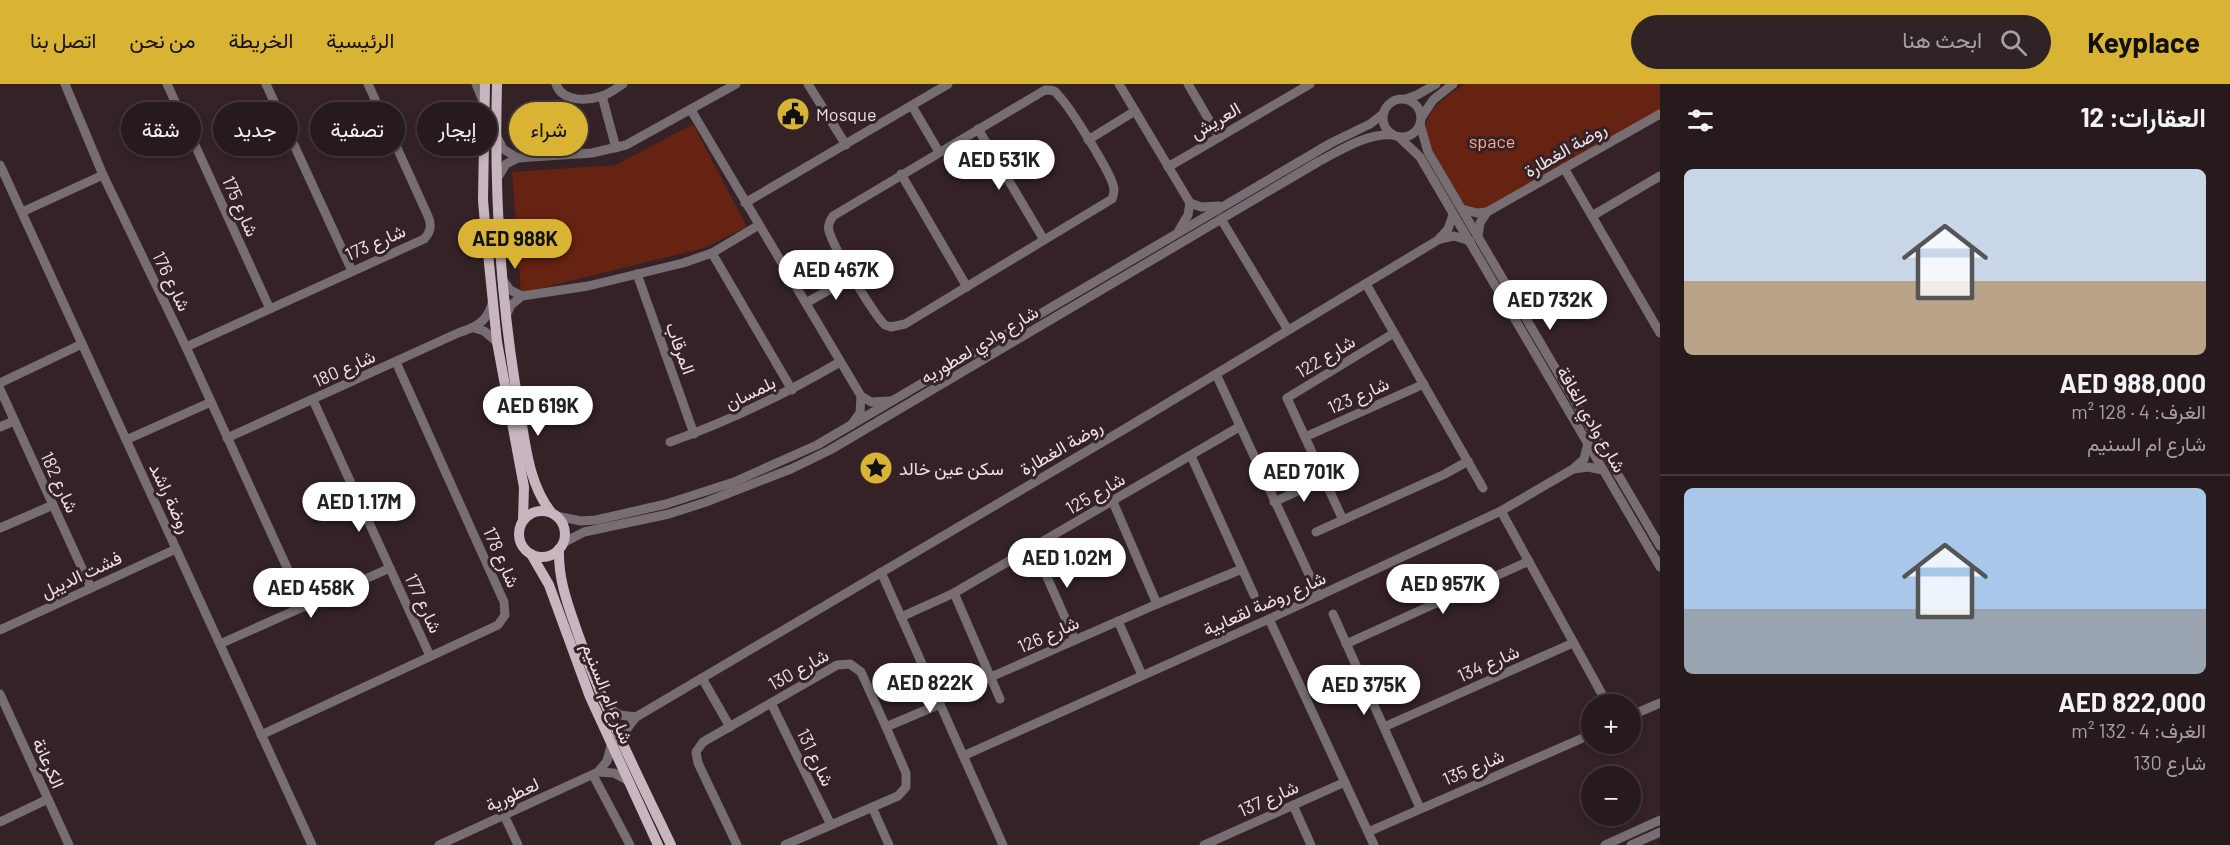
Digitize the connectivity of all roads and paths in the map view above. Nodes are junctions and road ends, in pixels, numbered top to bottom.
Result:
1 (65, 84) edge
2 (167, 84) edge
3 (266, 84) edge
4 (368, 84) edge
5 (476, 84) edge
6 (485, 84) edge
7 (497, 84) edge
8 (556, 84) edge
9 (623, 84) edge
10 (736, 84) edge
11 (808, 84) edge
12 (948, 84) edge
13 (1119, 84) edge
14 (1188, 84) edge
15 (1310, 84) edge
16 (1436, 84) edge
17 (1453, 84) edge
18 (602, 96) junction
19 (1406, 99) junction
20 (483, 102) edge
21 (484, 102) edge
22 (497, 102) edge
23 (912, 106) junction
24 (691, 110) junction
25 (1135, 111) junction
26 (1383, 114) junction
27 (1660, 114) edge
28 (1421, 121) junction
29 (978, 129) junction
30 (1396, 136) junction
31 (497, 137) edge
32 (1219, 137) junction
33 (1088, 140) junction
34 (846, 145) junction
35 (616, 148) junction
36 (939, 152) junction
37 (483, 156) edge
38 (496, 156) edge
39 (518, 158) junction
40 (0, 165) edge
41 (1168, 167) junction
42 (1564, 168) junction
43 (901, 174) junction
44 (103, 176) junction
45 (1660, 177) edge
46 (496, 179) junction
47 (745, 203) junction
48 (1190, 203) junction
49 (1226, 204) junction
50 (22, 212) junction
51 (1458, 212) junction
52 (1487, 212) junction
53 (1592, 216) junction
54 (1221, 219) junction
55 (759, 225) junction
56 (1176, 234) junction
57 (1474, 239) junction
58 (1044, 240) junction
59 (1438, 240) junction
60 (712, 253) junction
61 (352, 271) junction
62 (637, 274) junction
63 (853, 276) junction
64 (502, 279) junction
65 (1366, 284) junction
66 (967, 287) junction
67 (522, 296) junction
68 (806, 303) junction
69 (492, 304) junction
70 (270, 309) junction
71 (506, 317) junction
72 (474, 328) junction
73 (1288, 330) junction
74 (1394, 333) junction
75 (1660, 333) edge
76 (496, 342) junction
77 (82, 344) junction
78 (186, 347) junction
79 (396, 362) junction
80 (840, 362) junction
81 (1216, 374) junction
82 (0, 383) edge
83 (1424, 384) junction
84 (0, 389) edge
85 (792, 390) junction
86 (861, 396) junction
87 (313, 400) junction
88 (897, 400) junction
89 (211, 402) junction
90 (14, 420) junction
91 (0, 427) edge
92 (849, 427) junction
93 (1239, 427) junction
94 (694, 434) junction
95 (1305, 437) junction
96 (227, 438) junction
97 (126, 440) junction
98 (670, 442) dead end
99 (1588, 444) junction
100 (1191, 456) junction
101 (1468, 460) junction
102 (1573, 469) junction
103 (1603, 470) junction
104 (1324, 479) junction
105 (1483, 488) dead end
106 (1113, 502) junction
107 (1274, 502) junction
108 (52, 505) junction
109 (1501, 512) junction
110 (554, 514) junction
111 (523, 520) junction
112 (1343, 520) junction
113 (1649, 526) junction
114 (0, 528) edge
115 (1660, 530) edge
116 (1316, 532) dead end
117 (561, 546) junction
118 (1660, 546) edge
119 (1034, 548) junction
120 (176, 549) junction
121 (531, 554) junction
122 (1529, 561) junction
123 (1660, 567) edge
124 (390, 568) junction
125 (1242, 569) junction
126 (881, 572) junction
127 (91, 588) junction
128 (954, 593) junction
129 (1254, 595) dead end
130 (1319, 596) junction
131 (1157, 604) junction
132 (305, 607) junction
133 (1333, 614) dead end
134 (901, 617) junction
135 (1269, 619) junction
136 (1118, 621) junction
137 (0, 630) edge
138 (1075, 640) junction
139 (1573, 643) junction
140 (220, 644) junction
141 (1346, 644) junction
142 (430, 656) junction
143 (1142, 675) junction
144 (991, 677) junction
145 (702, 678) junction
146 (0, 694) edge
147 (1602, 694) edge
148 (1000, 699) dead end
149 (771, 703) junction
150 (1660, 703) edge
151 (940, 704) junction
152 (607, 707) junction
153 (1641, 711) edge
154 (636, 717) junction
155 (730, 727) junction
156 (886, 727) junction
157 (1384, 727) junction
158 (261, 735) junction
159 (1581, 739) edge
160 (611, 746) junction
161 (624, 746) junction
162 (963, 756) junction
163 (595, 774) junction
164 (627, 780) junction
165 (1345, 782) junction
166 (48, 800) junction
167 (1293, 805) junction
168 (872, 807) junction
169 (1420, 808) junction
170 (504, 815) junction
171 (1660, 820) edge
172 (0, 822) edge
173 (831, 825) junction
174 (1368, 832) junction
175 (1660, 832) edge
176 (69, 845) edge
177 (312, 845) edge
178 (439, 845) edge
179 (518, 845) edge
180 (630, 845) edge
181 (658, 845) edge
182 (671, 845) edge
183 (737, 845) edge
184 (785, 845) edge
185 (889, 845) edge
186 (1003, 845) edge
187 (1204, 845) edge
188 (1311, 845) edge
189 (1374, 845) edge
190 (1605, 845) edge
191 (1632, 845) edge

1 - 44 street, شارع 176
2 - 70 street, شارع 175
3 - 61 street
4 - 61 street, شارع 173
5 - 20 street
6 - 21 main road
7 - 22 main road
8 - 18 street
9 - 18 street
10 - 24 street
11 - 34 street
12 - 23 street
13 - 25 street
14 - 32 street
15 - 32 street, العريش
16 - 19 street
17 - 28 street
18 - 35 street
19 - 26 street
19 - 28 street
23 - 34 street
23 - 36 street
24 - 35 street
24 - 47 street
25 - 33 street
25 - 41 street
26 - 30 street
26 - 49 street, شارع وادي لعطوريه
27 - 42 street, روضة الغطارة
28 - 30 street
28 - 51 street, شارع وادي الغافة
29 - 33 street
29 - 36 street
29 - 58 street
30 - 51 street, شارع وادي الغافة
30 - 54 street, شارع وادي لعطوريه
31 - 39 street
32 - 41 street, العريش
33 - 58 street
34 - 47 street
35 - 39 street
36 - 43 street
37 - 69 main road
38 - 46 main road
39 - 46 street
40 - 50 street, روضة راشد
41 - 48 street
42 - 52 street, روضة الغطارة
42 - 53 street
43 - 63 street
43 - 66 street
44 - 50 street
44 - 78 street, شارع 176
45 - 53 street
46 - 64 main road
47 - 55 street
48 - 49 street
48 - 56 street
49 - 56 street, شارع وادي لعطوريه
50 - 77 street, روضة راشد
51 - 52 street
51 - 57 street, شارع وادي الغافة
51 - 59 street, روضة الغطارة
52 - 57 street
53 - 75 street
54 - 73 street
54 - 117 street, شارع وادي لعطوريه
55 - 60 street
55 - 68 street
56 - 88 street, شارع وادي لعطوريه
57 - 59 street
57 - 99 street, شارع وادي الغافة
57 - 113 street, شارع وادي الغافة
58 - 66 street
59 - 65 street, روضة الغطارة
60 - 62 street
60 - 85 street
61 - 70 street, شارع 173
62 - 67 street
62 - 94 street, المرقاب
63 - 66 street
63 - 68 street
64 - 67 street
64 - 71 main road
65 - 73 street, روضة الغطارة
65 - 74 street
67 - 71 street
68 - 80 street
69 - 72 street
69 - 76 main road
70 - 78 street, شارع 173
71 - 110 main road
72 - 76 street
72 - 79 street, شارع 180
73 - 81 street, روضة الغطارة
74 - 83 street
74 - 95 street, شارع 122
76 - 111 main road
77 - 82 street
77 - 97 street, روضة راشد
78 - 89 street, شارع 176
79 - 87 street, شارع 180
79 - 142 street, شارع 178
80 - 85 street, بلمسان
80 - 86 street
81 - 93 street
81 - 126 street, روضة الغطارة
83 - 95 street, شارع 123
83 - 101 street
84 - 90 street, شارع 182
85 - 94 street, بلمسان
86 - 88 street
86 - 92 street
87 - 96 street, شارع 180
87 - 124 street, شارع 177
88 - 92 street, شارع وادي لعطوريه
89 - 96 street, شارع 176
89 - 97 street
90 - 91 street
90 - 108 street, شارع 182
92 - 110 street, شارع وادي لعطوريه
93 - 100 street, شارع 125
93 - 107 street
94 - 98 street, بلمسان
95 - 104 street, شارع 122
96 - 132 street, شارع 176
97 - 120 street, روضة راشد
99 - 102 street, شارع روضة لقعابية
99 - 103 street, شارع وادي الغافة
100 - 106 street, شارع 125
100 - 125 street
101 - 105 street
101 - 112 street
102 - 103 street
102 - 109 street, شارع روضة لقعابية
103 - 123 street, شارع وادي الغافة
104 - 107 street
104 - 112 street, شارع 122
106 - 119 street, شارع 125
106 - 131 street
107 - 130 street
108 - 114 street
108 - 127 street, شارع 182
109 - 122 street
109 - 130 street, شارع روضة لقعابية
110 - 111 main road
110 - 117 main road
111 - 121 main road
112 - 116 street
113 - 115 street
113 - 118 street, شارع وادي الغافة
117 - 121 main road
117 - 152 main road, شارع ام السنيم
119 - 128 street, شارع 125
119 - 138 street
120 - 127 street, فشت الديبل
120 - 140 street, روضة راشد
121 - 160 main road, شارع ام السنيم
122 - 139 street
122 - 141 street
124 - 132 street
124 - 142 street, شارع 177
125 - 129 street
125 - 131 street, شارع 126
126 - 134 street
126 - 145 street, روضة الغطارة
127 - 137 street, فشت الديبل
128 - 134 street, شارع 125
128 - 144 street
130 - 135 street, شارع روضة لقعابية
131 - 136 street, شارع 126
132 - 140 street
133 - 141 street
134 - 151 street
135 - 143 street, شارع روضة لقعابية
135 - 165 street
136 - 138 street, شارع 126
136 - 143 street
138 - 144 street, شارع 126
139 - 147 street
139 - 157 street, شارع 134
140 - 158 street, روضة راشد
141 - 157 street
142 - 158 street, شارع 178
143 - 162 street, شارع روضة لقعابية
144 - 148 street
145 - 154 street, روضة الغطارة
145 - 155 street
146 - 166 street, الكرعانة
149 - 155 street, شارع 130
149 - 156 street, شارع 130
149 - 173 street, شارع 131
150 - 153 street
151 - 156 street
151 - 162 street
152 - 154 street
152 - 161 main road, شارع ام السنيم
154 - 161 street
155 - 183 street, شارع 130
156 - 168 street, شارع 130
157 - 169 street
158 - 177 street, روضة راشد
159 - 169 street, شارع 135
160 - 163 street
160 - 164 main road, شارع ام السنيم
161 - 182 main road, شارع ام السنيم
162 - 186 street
163 - 164 street
163 - 170 street, لعطورية
163 - 180 street
164 - 181 main road, شارع ام السنيم
165 - 167 street, شارع 137
165 - 174 street
166 - 172 street
166 - 176 street, الكرعانة
167 - 187 street, شارع 137
167 - 188 street
168 - 173 street, شارع 130
168 - 185 street
169 - 174 street, شارع 135
170 - 178 street, لعطورية
170 - 179 street
171 - 190 street
173 - 184 street, شارع 130
174 - 189 street
175 - 191 street

